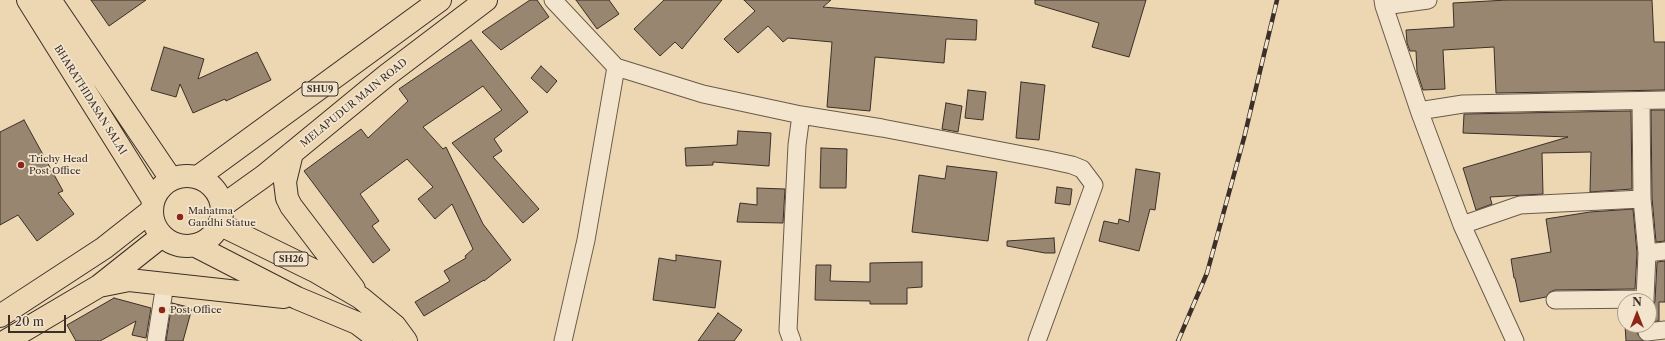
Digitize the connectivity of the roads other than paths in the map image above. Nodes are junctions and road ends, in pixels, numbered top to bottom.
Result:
1 (28, 0) edge
2 (50, 0) edge
3 (440, 0) edge
4 (486, 0) edge
5 (553, 0) edge
6 (1428, 0) edge
7 (1383, 3) edge
8 (616, 67) junction
9 (1665, 100) edge
10 (1641, 101) junction
11 (1420, 113) junction
12 (801, 115) junction
13 (292, 154) junction
14 (198, 177) junction
15 (171, 179) junction
16 (1642, 199) junction
17 (152, 205) junction
18 (221, 215) junction
19 (1462, 225) junction
20 (162, 236) junction
21 (194, 245) junction
22 (1665, 251) edge
23 (1647, 253) junction
24 (165, 284) junction
25 (99, 286) junction
26 (1645, 293) edge
27 (298, 298) junction
28 (361, 298) junction
29 (1556, 300) dead end
30 (1617, 300) edge
31 (0, 316) edge
32 (361, 332) edge
33 (6, 341) edge
34 (156, 341) edge
35 (381, 341) edge
36 (406, 341) edge
37 (564, 341) edge
38 (792, 341) edge
39 (1037, 341) edge
40 (1515, 341) edge

1 - 17 main road, BHARATHIDASAN SALAI
2 - 15 main road, BHARATHIDASAN SALAI
3 - 14 main road, SHU9
4 - 13 main road, MELAPUDUR MAIN ROAD
5 - 8 street
6 - 7 street
7 - 11 street
8 - 12 street
8 - 37 street
9 - 10 street
10 - 11 street
10 - 16 street
11 - 19 street
12 - 38 street
12 - 39 street
13 - 18 main road, MELAPUDUR MAIN ROAD
13 - 28 main road
14 - 15 main road
14 - 18 main road
15 - 17 main road
16 - 19 street
16 - 23 street
17 - 20 main road
17 - 31 main road
18 - 21 main road
18 - 28 main road, SH26
19 - 40 street
20 - 21 main road
20 - 25 main road
21 - 27 main road
22 - 23 street
23 - 26 street
24 - 25 main road
24 - 27 main road
24 - 34 street
25 - 33 main road
27 - 32 main road
28 - 36 main road, SH26
29 - 30 street
32 - 35 main road

